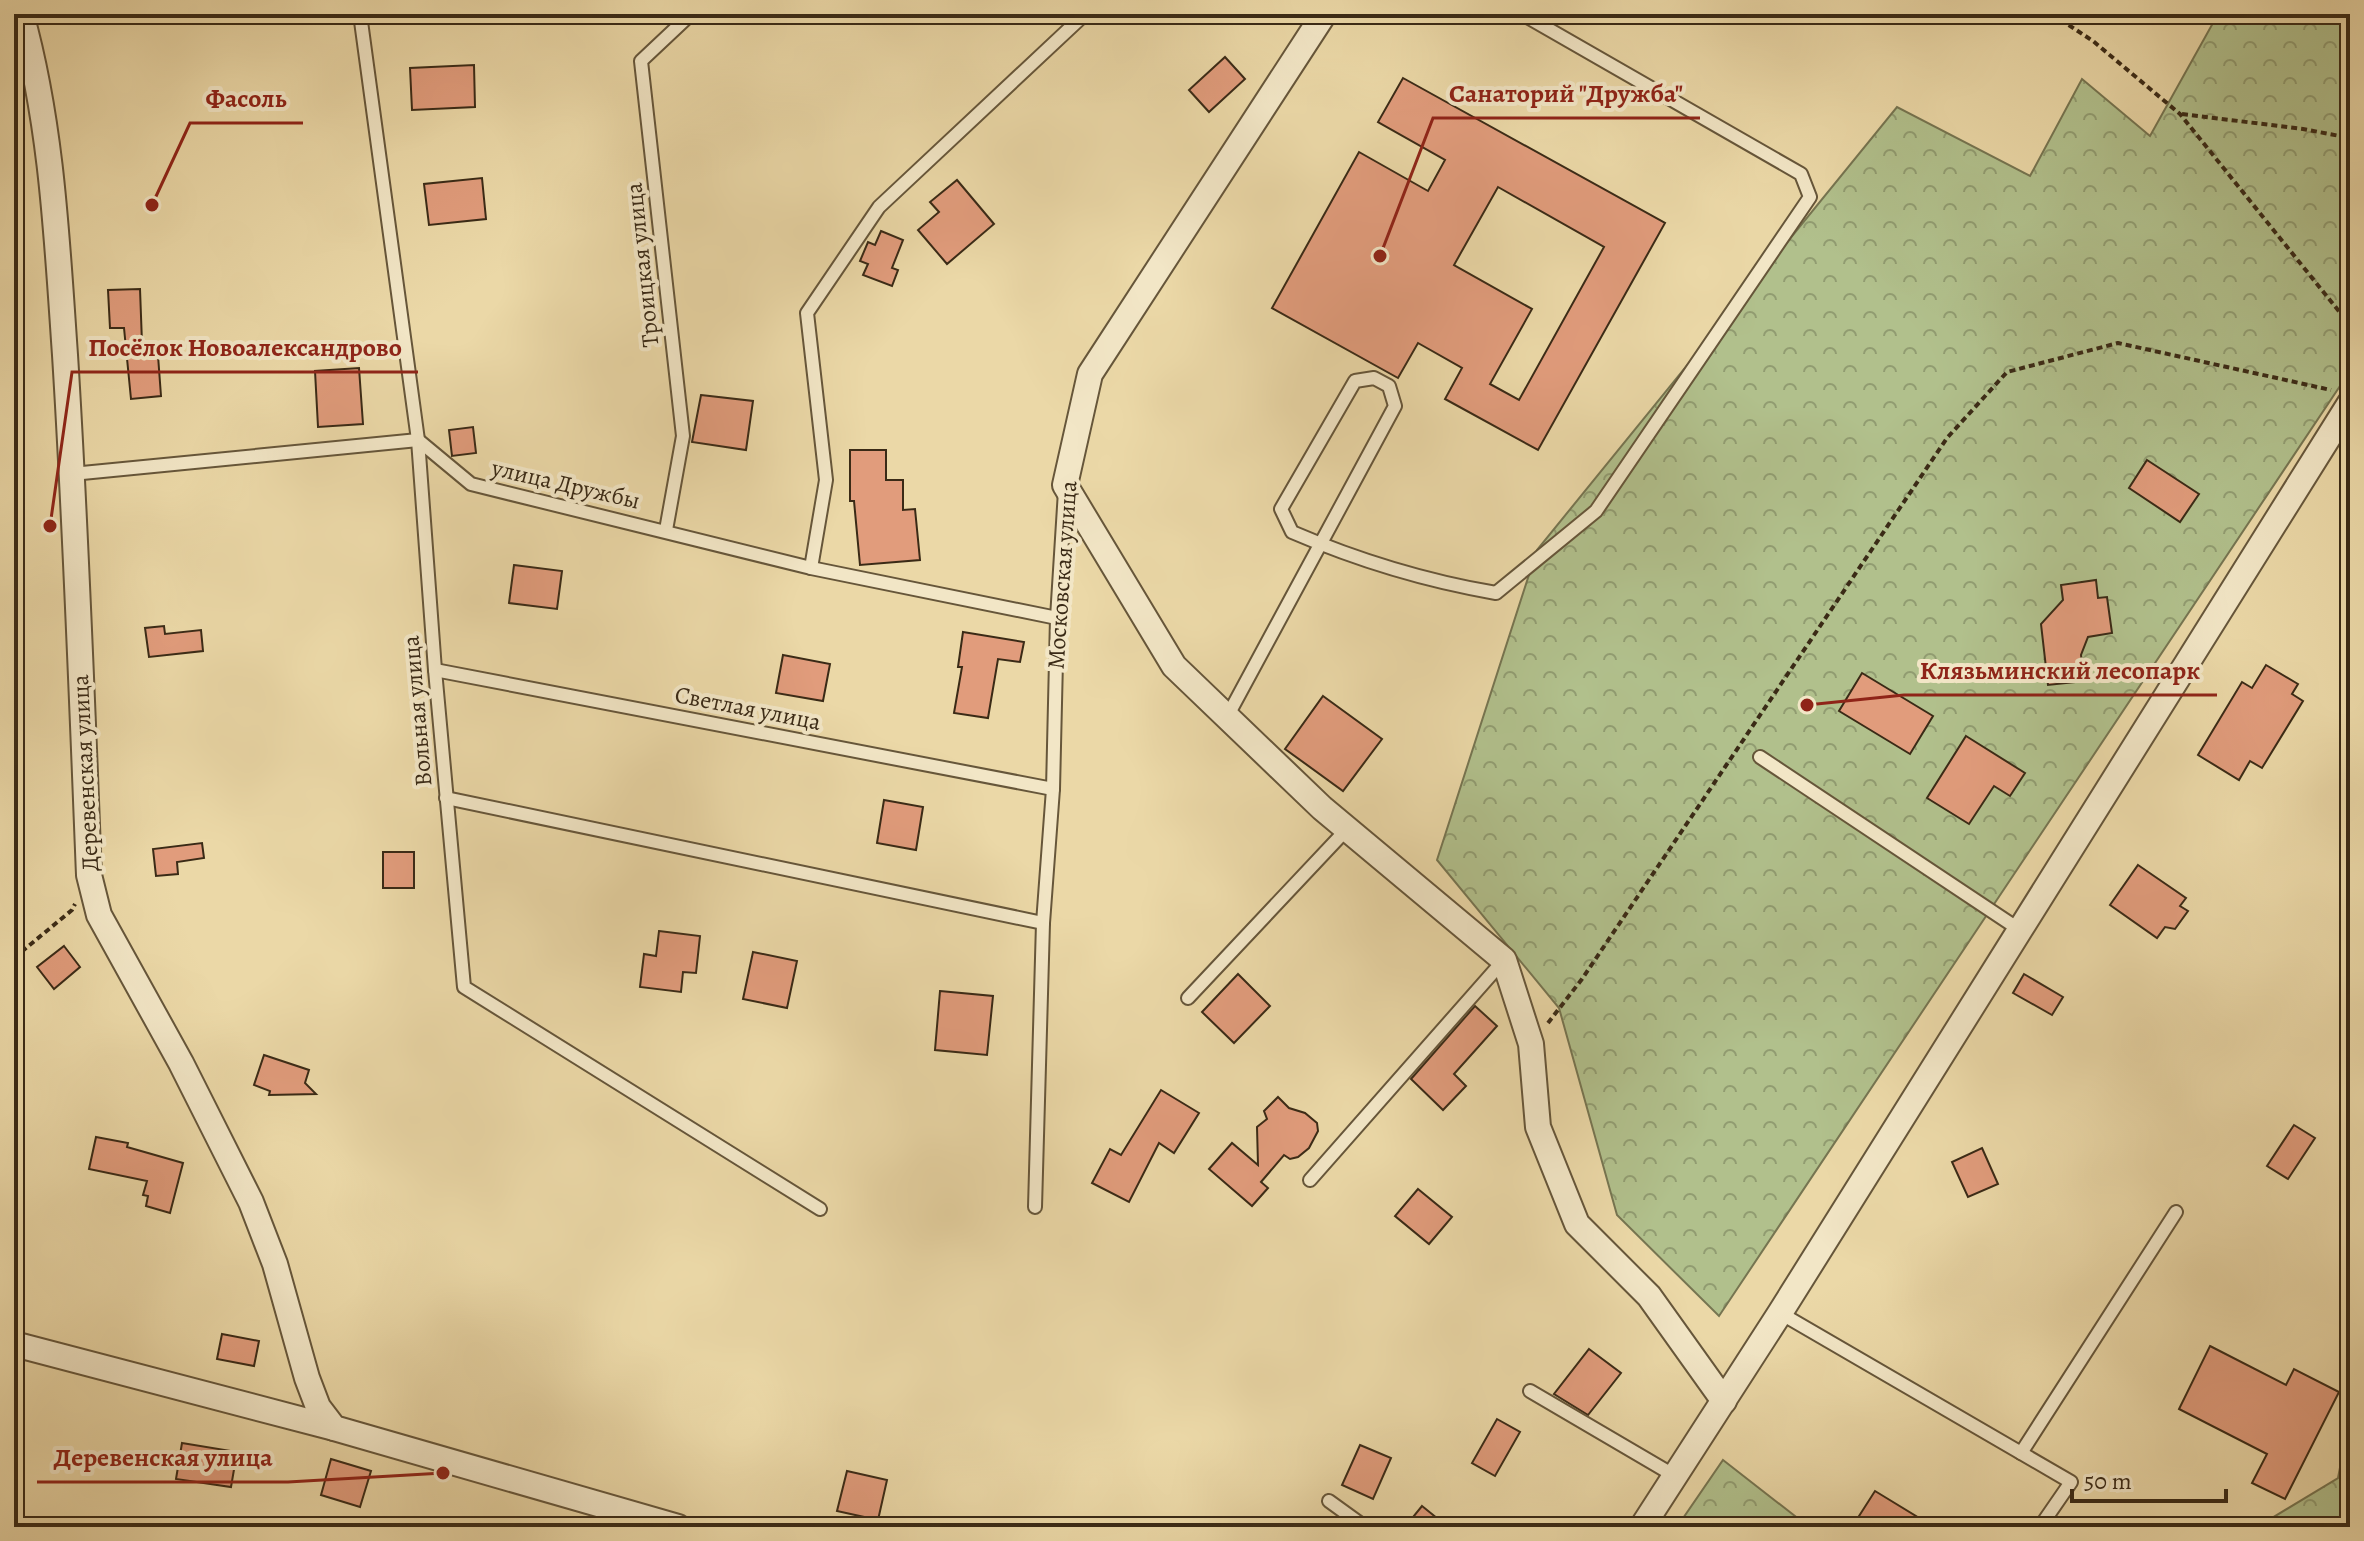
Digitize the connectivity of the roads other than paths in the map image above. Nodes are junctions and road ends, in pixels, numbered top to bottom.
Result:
1 (21, 14) edge
2 (360, 14) edge
3 (691, 14) edge
4 (1085, 14) edge
5 (1324, 14) edge
6 (1522, 14) edge
7 (2342, 397) edge
8 (418, 440) junction
9 (72, 474) junction
10 (1065, 485) junction
11 (666, 530) junction
12 (1321, 545) junction
13 (811, 568) junction
14 (1057, 618) junction
15 (435, 670) junction
16 (1227, 717) junction
17 (1760, 757) dead end
18 (1053, 789) junction
19 (446, 798) junction
20 (1347, 829) junction
21 (1043, 923) junction
22 (2020, 930) junction
23 (1504, 960) junction
24 (1188, 998) dead end
25 (1310, 1180) dead end
26 (1035, 1207) dead end
27 (820, 1209) dead end
28 (2176, 1212) dead end
29 (1780, 1313) junction
30 (14, 1344) edge
31 (1530, 1391) dead end
32 (1724, 1401) junction
33 (334, 1428) junction
34 (2021, 1453) junction
35 (1675, 1476) junction
36 (1329, 1501) dead end
37 (678, 1527) edge
38 (1365, 1527) edge
39 (1642, 1527) edge
40 (2040, 1527) edge

1 - 9 street, Деревенская улица
2 - 8 lane, Вольная улица
3 - 11 lane, Троицкая улица
4 - 13 lane
5 - 10 street, Московская улица
6 - 12 lane
7 - 22 street
8 - 9 lane
8 - 11 lane, улица Дружбы
8 - 15 lane, Вольная улица
9 - 33 street, Деревенская улица
10 - 14 lane, Московская улица
10 - 16 street
11 - 13 lane, улица Дружбы
12 - 12 lane
12 - 16 lane
13 - 14 lane, улица Дружбы
14 - 18 lane, Московская улица
15 - 18 lane, Светлая улица
15 - 19 lane, Вольная улица
16 - 20 street
17 - 22 lane
18 - 21 lane, Московская улица
19 - 21 lane
19 - 27 lane, Вольная улица
20 - 23 street
20 - 24 lane
21 - 26 lane, Московская улица
22 - 29 street
23 - 25 lane
23 - 32 street
28 - 34 lane
29 - 32 street
29 - 34 lane
30 - 33 street
31 - 35 lane
32 - 35 street
33 - 37 street
34 - 40 lane
35 - 39 street
36 - 38 lane

